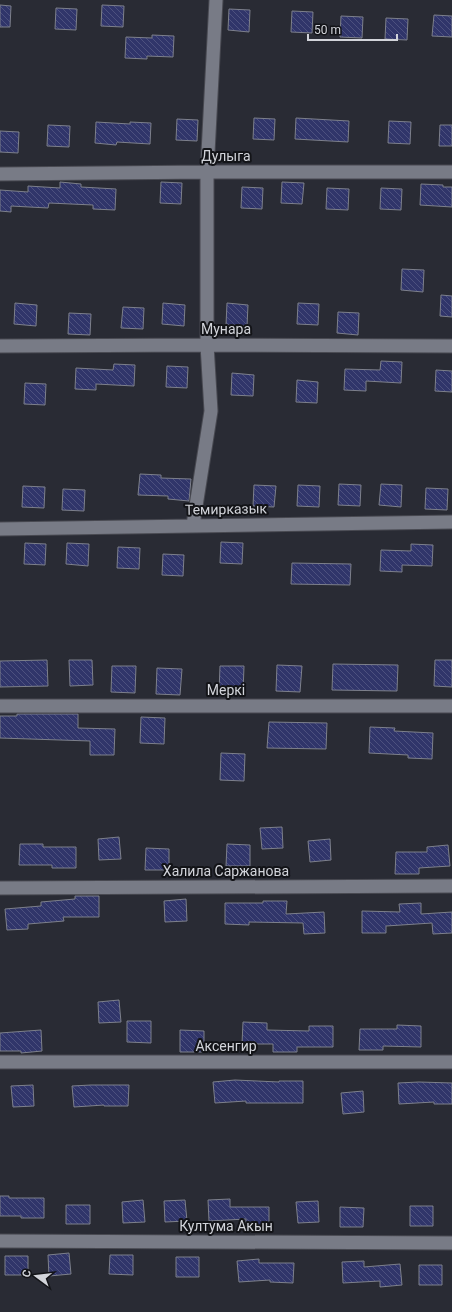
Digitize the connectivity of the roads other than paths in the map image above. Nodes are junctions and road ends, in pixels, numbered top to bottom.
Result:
1 (216, 0) edge
2 (208, 172) junction
3 (452, 172) edge
4 (0, 174) edge
5 (207, 345) junction
6 (0, 346) edge
7 (452, 346) edge
8 (452, 522) edge
9 (193, 525) junction
10 (0, 529) edge
11 (0, 706) edge
12 (452, 706) edge
13 (452, 886) edge
14 (0, 888) edge
15 (0, 1062) edge
16 (452, 1062) edge
17 (0, 1240) edge
18 (452, 1243) edge

1 - 2 street
2 - 3 street, Дулыга
2 - 4 street, Дулыга
2 - 5 street
5 - 6 street, Мунара
5 - 7 street, Мунара
5 - 9 street
8 - 9 street, Темирказык
9 - 10 street, Темирказык
11 - 12 street, Меркі
13 - 14 street, Халила Саржанова
15 - 16 street, Аксенгир
17 - 18 street, Култума Акын

